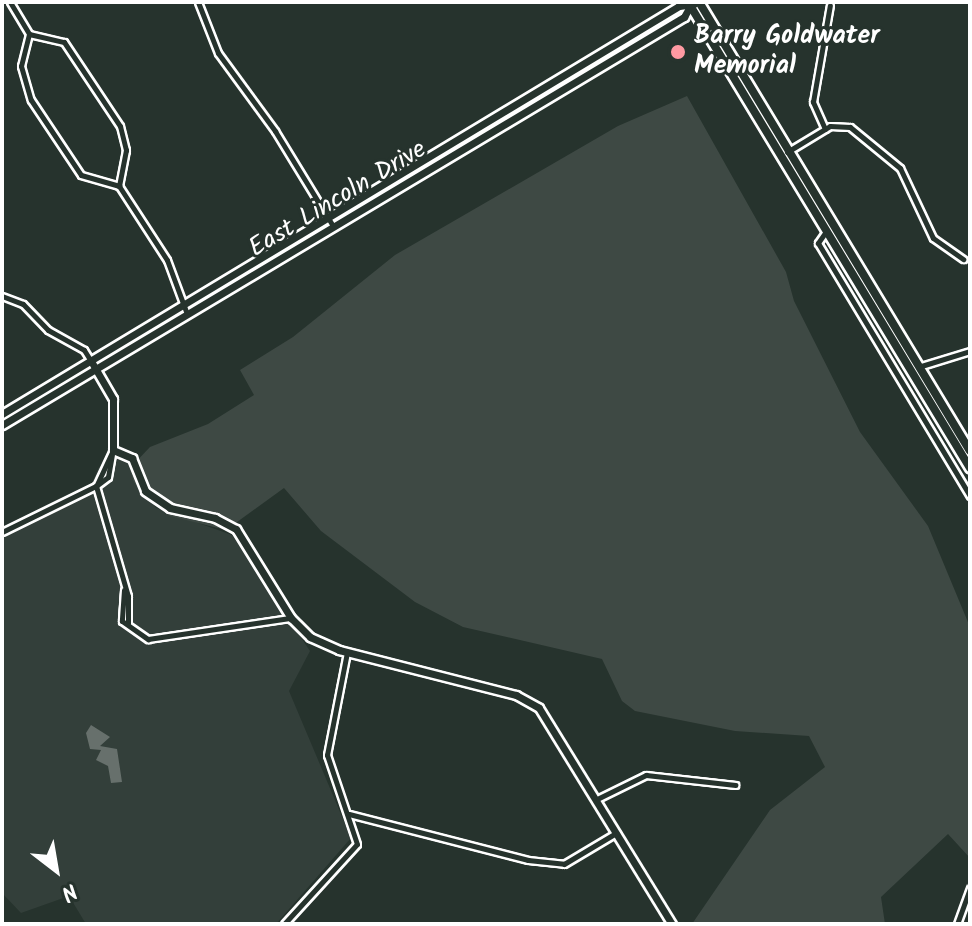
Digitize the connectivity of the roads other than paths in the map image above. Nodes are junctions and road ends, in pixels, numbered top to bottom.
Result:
1 (10, 2) edge
2 (198, 2) edge
3 (694, 3) edge
4 (830, 5) dead end
5 (29, 34) junction
6 (825, 129) junction
7 (785, 153) junction
8 (119, 186) junction
9 (330, 222) junction
10 (830, 228) junction
11 (963, 259) dead end
12 (2, 296) edge
13 (185, 310) junction
14 (970, 351) edge
15 (94, 365) junction
16 (915, 369) junction
17 (2, 414) edge
18 (2, 425) edge
19 (113, 450) junction
20 (970, 451) edge
21 (970, 468) edge
22 (96, 486) junction
23 (970, 496) edge
24 (2, 532) edge
25 (291, 618) junction
26 (347, 652) junction
27 (735, 785) dead end
28 (597, 799) junction
29 (349, 814) junction
30 (617, 833) junction
31 (970, 888) edge
32 (284, 924) edge
33 (672, 924) edge
34 (957, 924) edge

1 - 5 street
2 - 9 street
3 - 7 main road
3 - 9 main road, East Lincoln Drive
4 - 6 street
5 - 8 street
5 - 8 street
6 - 7 street
6 - 11 street
7 - 10 main road
8 - 13 street
9 - 13 main road, East Lincoln Drive
10 - 16 main road
10 - 23 street
12 - 15 street
13 - 15 main road, East Lincoln Drive
14 - 16 street
15 - 17 main road, East Lincoln Drive
15 - 18 main road, East Lincoln Drive
15 - 19 main road
16 - 20 main road
16 - 21 main road
19 - 22 street
19 - 25 main road
22 - 24 street
22 - 25 street
25 - 26 main road
26 - 28 main road
26 - 29 street
27 - 28 street
28 - 30 main road
29 - 30 street
29 - 32 street
30 - 33 main road
31 - 34 street

